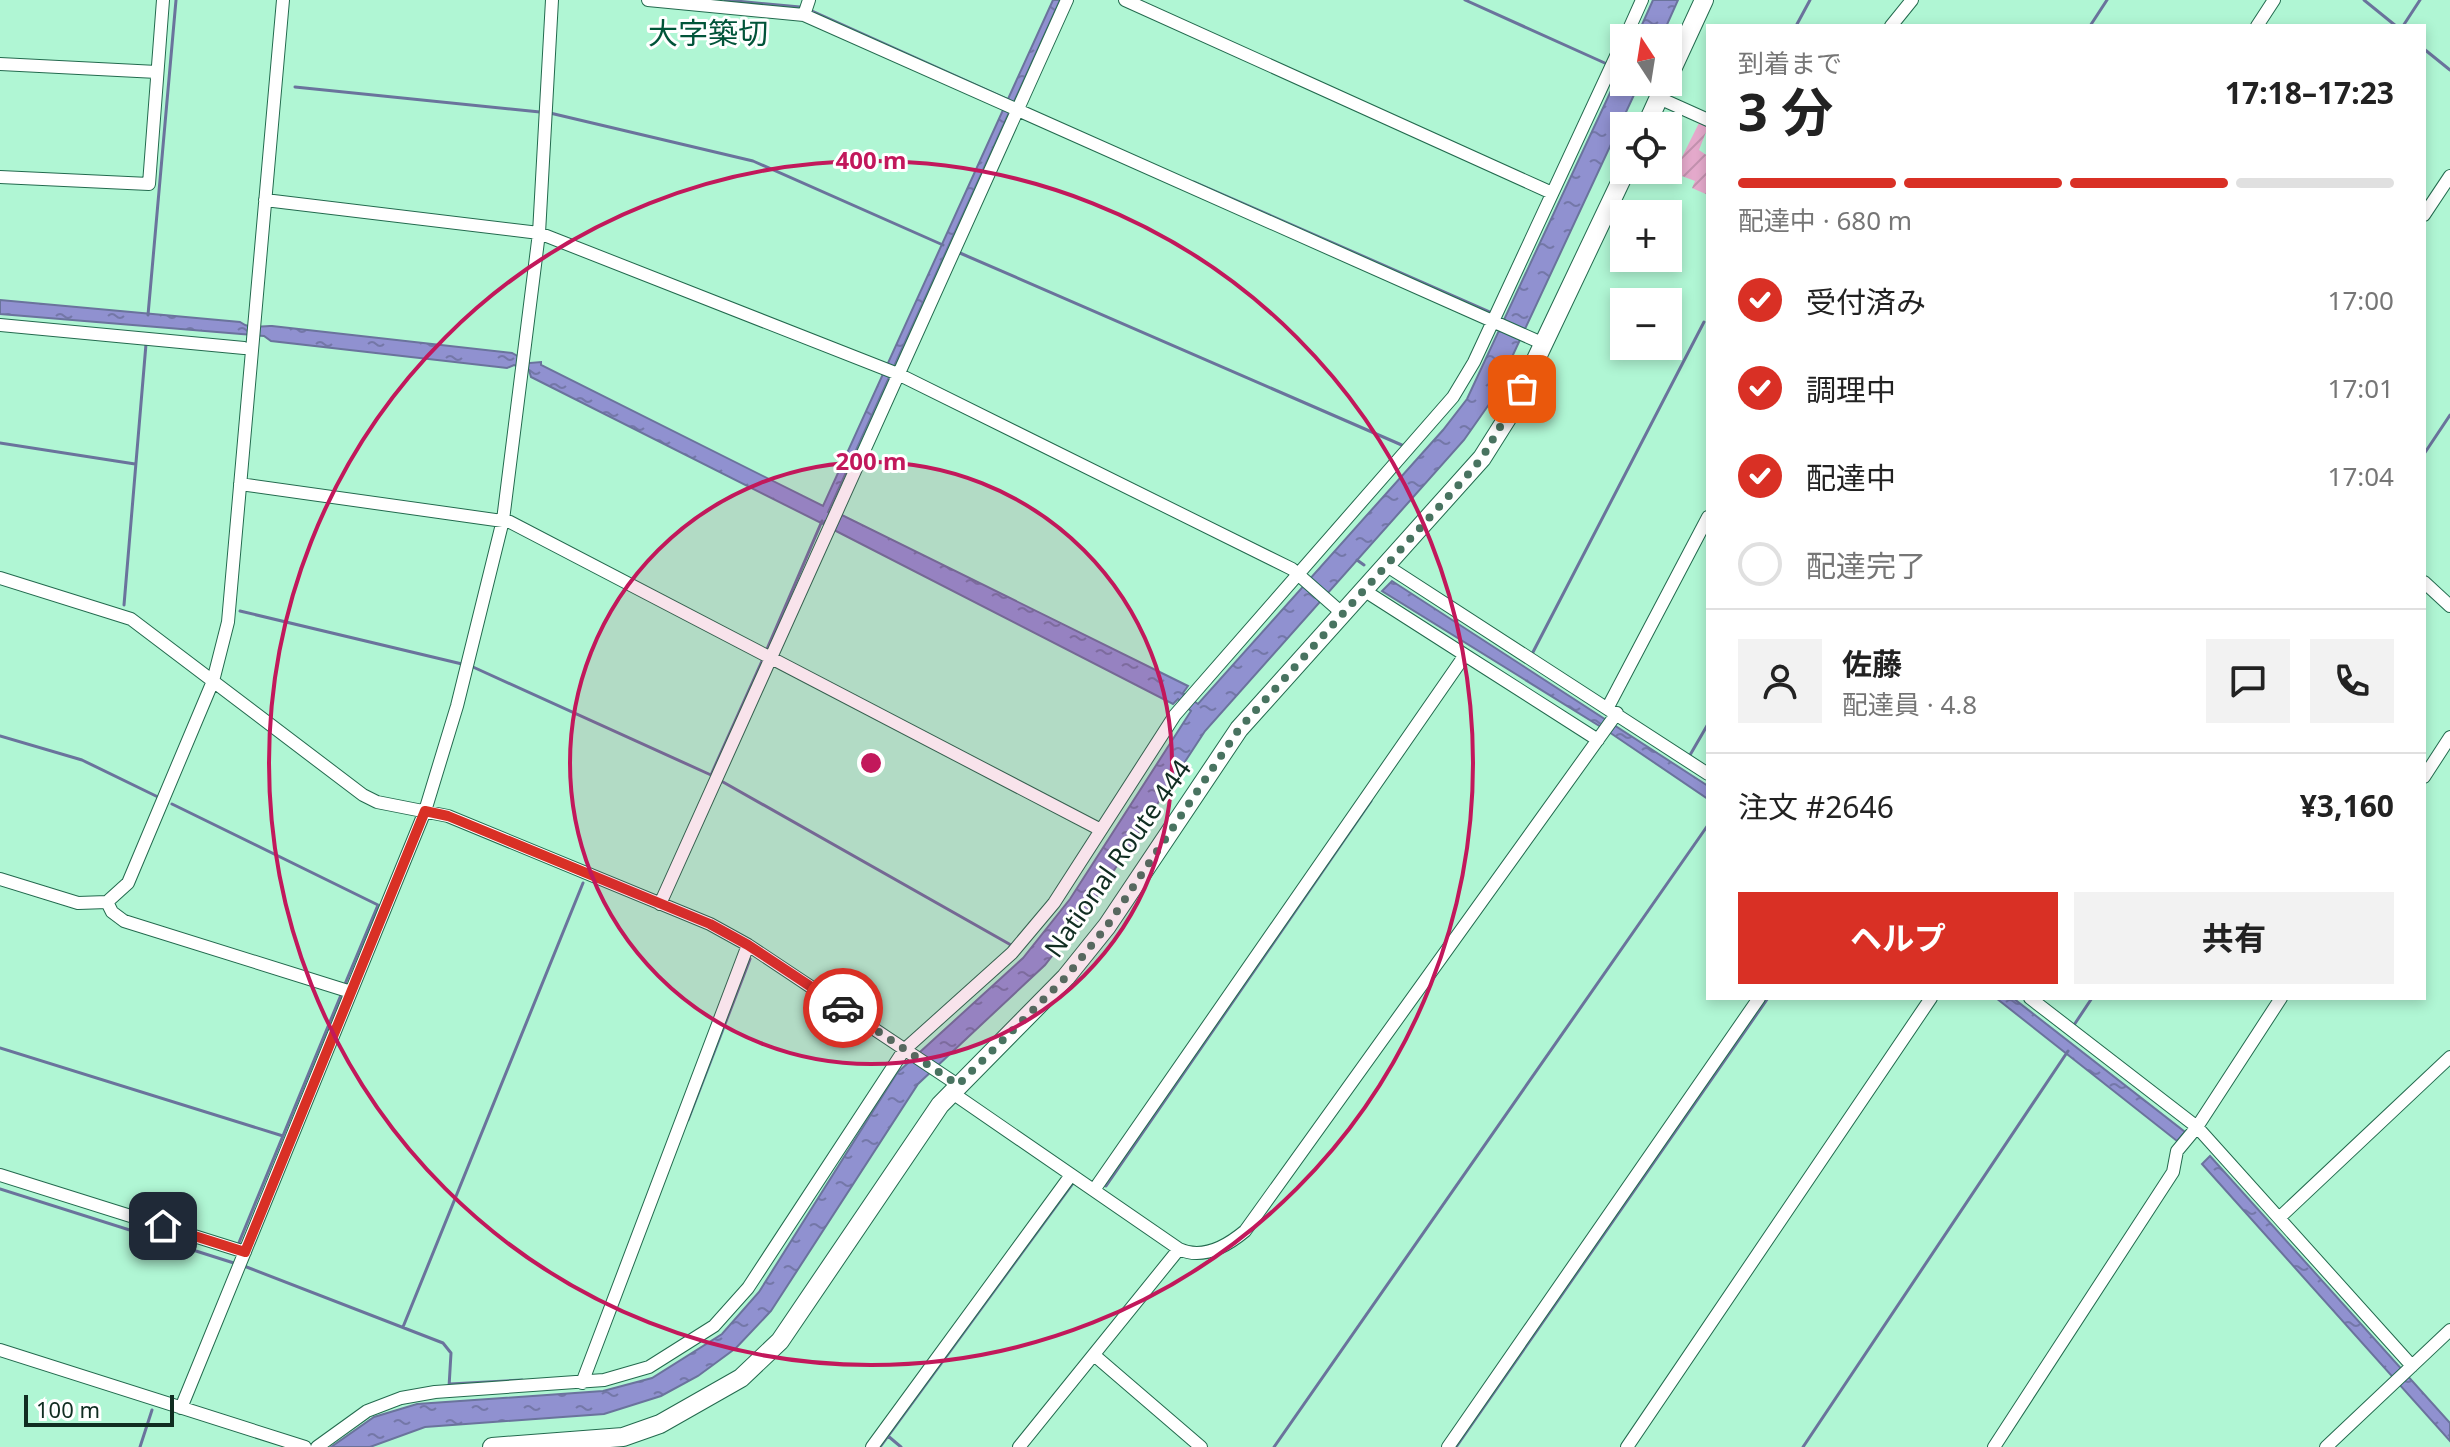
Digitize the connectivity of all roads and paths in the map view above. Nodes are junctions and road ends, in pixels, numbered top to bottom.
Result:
1 (163, 0) edge
2 (283, 0) edge
3 (552, 0) edge
4 (648, 0) edge
5 (809, 0) edge
6 (1067, 0) edge
7 (1125, 0) edge
8 (1642, 0) edge
9 (1704, 0) edge
10 (1912, 0) edge
11 (2274, 0) edge
12 (804, 15) junction
13 (1631, 24) edge
14 (1893, 24) edge
15 (2258, 24) edge
16 (1682, 47) edge
17 (0, 64) edge
18 (1610, 68) edge
19 (157, 72) junction
20 (1677, 96) edge
21 (1011, 107) junction
22 (1706, 118) edge
23 (2450, 176) edge
24 (0, 177) edge
25 (1619, 184) edge
26 (1552, 193) junction
27 (265, 200) junction
28 (2426, 212) edge
29 (539, 233) junction
30 (1496, 322) junction
31 (0, 325) edge
32 (1536, 340) junction
33 (249, 344) junction
34 (892, 371) junction
35 (240, 484) junction
36 (503, 520) junction
37 (1706, 521) edge
38 (1386, 568) junction
39 (1301, 576) junction
40 (0, 578) edge
41 (2426, 584) edge
42 (1367, 589) junction
43 (2450, 606) edge
44 (1336, 608) junction
45 (1465, 655) junction
46 (769, 657) junction
47 (213, 681) junction
48 (1613, 713) junction
49 (1601, 736) junction
50 (2450, 737) edge
51 (1706, 773) edge
52 (2426, 774) edge
53 (425, 811) junction
54 (1101, 830) junction
55 (0, 879) edge
56 (107, 902) junction
57 (660, 904) junction
58 (748, 945) junction
59 (351, 992) junction
60 (1758, 1000) edge
61 (1930, 1000) edge
62 (2033, 1000) edge
63 (2280, 1000) edge
64 (905, 1050) junction
65 (2450, 1057) edge
66 (954, 1088) junction
67 (2197, 1127) junction
68 (0, 1175) edge
69 (1071, 1175) junction
70 (1094, 1190) junction
71 (2279, 1218) junction
72 (1179, 1249) junction
73 (241, 1260) junction
74 (2450, 1330) edge
75 (0, 1350) edge
76 (1094, 1355) junction
77 (2410, 1368) junction
78 (582, 1383) junction
79 (181, 1408) junction
80 (625, 1442) edge
81 (549, 1446) edge
82 (305, 1447) edge
83 (317, 1447) edge
84 (492, 1447) edge
85 (872, 1447) edge
86 (1019, 1447) edge
87 (1201, 1447) edge
88 (1448, 1447) edge
89 (1627, 1447) edge
90 (1994, 1447) edge
91 (2326, 1447) edge

1 - 19 street
2 - 27 street
3 - 29 street
4 - 12 street
5 - 12 street
6 - 21 street
7 - 26 street
8 - 13 street
9 - 16 highway
10 - 14 street
11 - 15 street
12 - 21 street
17 - 19 street
18 - 26 street
19 - 24 street
20 - 22 street
21 - 30 street
21 - 34 street
23 - 28 street
25 - 32 highway, National Route 444
26 - 30 street
27 - 29 street
27 - 33 street
29 - 34 street
29 - 36 street
30 - 32 street
30 - 39 street
31 - 33 street
32 - 38 highway, National Route 444
33 - 35 street
34 - 39 street
34 - 46 street
35 - 36 street
35 - 47 street
36 - 46 street
36 - 53 street
37 - 48 street
38 - 42 highway, National Route 444
38 - 48 street
39 - 44 street
39 - 54 street
40 - 47 street
41 - 43 street
42 - 44 highway, National Route 444
42 - 45 street
44 - 66 highway, National Route 444
45 - 49 street
45 - 70 street
46 - 54 street
46 - 57 street
47 - 53 street
47 - 56 street
48 - 49 street
48 - 51 street
49 - 72 street
50 - 52 street
53 - 57 street
53 - 59 street
54 - 64 street
55 - 56 street
56 - 59 street
57 - 58 street
58 - 64 street
58 - 78 street
59 - 73 street
60 - 88 street
61 - 89 street
62 - 67 street
63 - 67 street
64 - 66 street
64 - 78 street
65 - 71 street
66 - 69 street
66 - 80 highway, National Route 444
67 - 71 street
67 - 90 street
68 - 73 street
69 - 70 street
69 - 85 street
70 - 72 street
71 - 77 street
72 - 76 street
73 - 79 street
74 - 77 street
75 - 79 street
76 - 86 street
76 - 87 street
77 - 91 street
78 - 83 street
79 - 82 street
80 - 81 highway, National Route 444
81 - 84 highway, National Route 444

